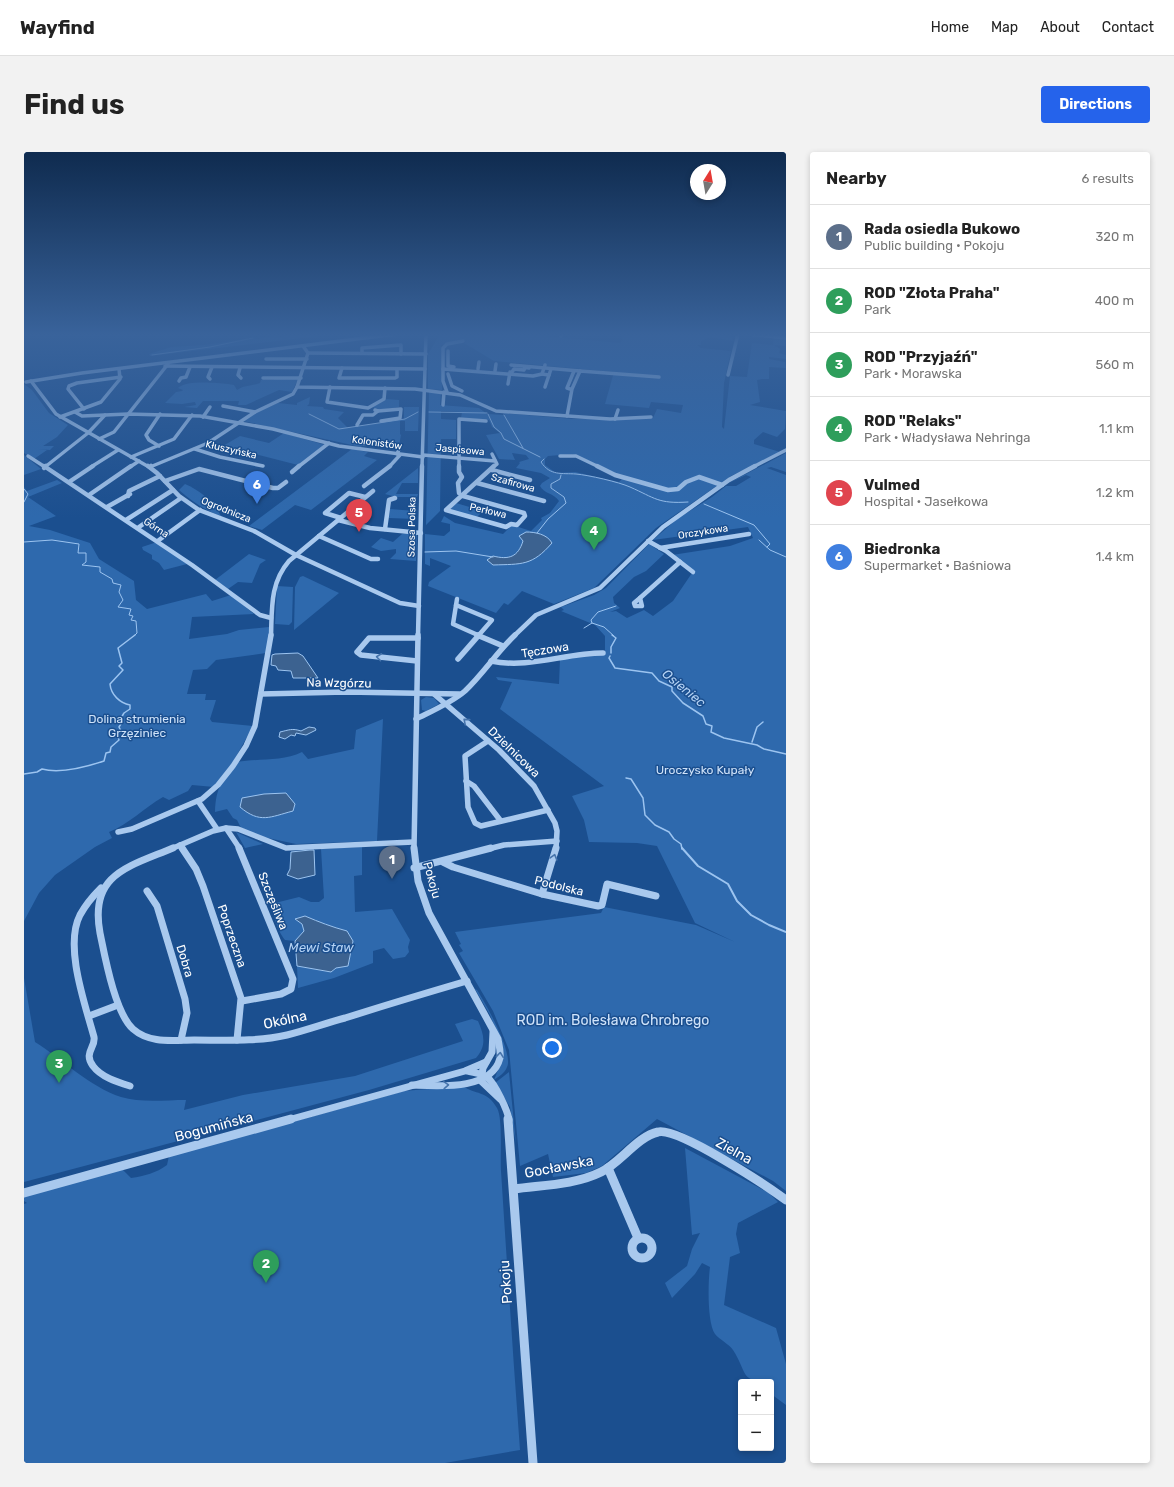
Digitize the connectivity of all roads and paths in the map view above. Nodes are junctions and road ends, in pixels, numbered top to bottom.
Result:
1 (41, 395) edge
2 (73, 395) edge
3 (107, 395) edge
4 (143, 395) edge
5 (290, 395) edge
6 (328, 395) edge
7 (384, 395) edge
8 (425, 395) edge
9 (445, 395) edge
10 (462, 395) edge
11 (571, 395) edge
12 (443, 405) dead end
13 (223, 406) dead end
14 (210, 407) dead end
15 (368, 408) junction
16 (84, 409) junction
17 (618, 410) dead end
18 (378, 411) junction
19 (75, 412) junction
20 (254, 412) junction
21 (128, 414) junction
22 (160, 414) junction
23 (105, 415) junction
24 (192, 415) junction
25 (567, 416) junction
26 (60, 417) junction
27 (203, 417) junction
28 (651, 417) dead end
29 (453, 418) dead end
30 (615, 419) junction
31 (459, 420) junction
32 (381, 421) dead end
33 (486, 421) dead end
34 (238, 423) junction
35 (357, 425) dead end
36 (88, 433) junction
37 (99, 439) junction
38 (329, 443) junction
39 (364, 444) dead end
40 (159, 446) junction
41 (195, 449) junction
42 (118, 450) junction
43 (786, 450) edge
44 (399, 454) junction
45 (492, 454) dead end
46 (28, 456) dead end
47 (423, 456) junction
48 (560, 456) dead end
49 (131, 457) junction
50 (460, 458) junction
51 (138, 461) junction
52 (495, 461) junction
53 (264, 466) dead end
54 (150, 467) junction
55 (44, 468) junction
56 (492, 470) junction
57 (292, 472) dead end
58 (160, 476) junction
59 (530, 480) dead end
60 (165, 481) junction
61 (69, 482) dead end
62 (286, 482) dead end
63 (477, 483) junction
64 (364, 486) dead end
65 (721, 486) junction
66 (173, 490) junction
67 (373, 491) dead end
68 (459, 493) dead end
69 (89, 494) dead end
70 (463, 496) junction
71 (365, 497) junction
72 (181, 498) junction
73 (396, 498) dead end
74 (544, 501) dead end
75 (107, 507) dead end
76 (200, 510) junction
77 (340, 519) junction
78 (126, 520) dead end
79 (139, 527) dead end
80 (385, 529) junction
81 (421, 533) junction
82 (749, 534) dead end
83 (319, 536) junction
84 (159, 540) dead end
85 (648, 541) junction
86 (660, 548) junction
87 (296, 554) junction
88 (378, 559) dead end
89 (680, 562) junction
90 (693, 572) dead end
91 (640, 598) dead end
92 (457, 599) dead end
93 (456, 605) junction
94 (419, 606) junction
95 (271, 618) junction
96 (479, 636) junction
97 (418, 638) junction
98 (503, 646) junction
99 (603, 654) dead end
100 (458, 659) dead end
101 (417, 661) junction
102 (490, 661) junction
103 (261, 694) junction
104 (417, 694) junction
105 (434, 694) junction
106 (453, 697) junction
107 (446, 704) junction
108 (416, 719) junction
109 (488, 741) junction
110 (466, 781) junction
111 (198, 801) junction
112 (548, 810) junction
113 (500, 820) junction
114 (226, 828) junction
115 (218, 829) junction
116 (118, 832) dead end
117 (557, 841) junction
118 (413, 842) junction
119 (180, 845) junction
120 (443, 862) junction
121 (414, 868) junction
122 (105, 885) junction
123 (147, 890) dead end
124 (542, 894) junction
125 (656, 896) dead end
126 (467, 981) junction
127 (242, 1001) junction
128 (118, 1005) junction
129 (89, 1016) junction
130 (493, 1030) junction
131 (181, 1040) junction
132 (237, 1040) junction
133 (486, 1062) junction
134 (465, 1071) junction
135 (483, 1078) junction
136 (412, 1085) junction
137 (130, 1086) dead end
138 (665, 1131) joint
139 (608, 1168) junction
140 (514, 1189) junction
141 (24, 1193) edge
142 (786, 1200) edge
143 (638, 1238) dead end
144 (533, 1463) edge

1 - 26 street, Ogrodnicza
2 - 16 street
3 - 16 street
4 - 21 street
5 - 20 street
6 - 15 street
7 - 15 street
8 - 47 street, Szosa Polska
9 - 12 street
10 - 25 street
11 - 25 street
13 - 20 street
14 - 27 street
15 - 18 street
16 - 19 street
17 - 30 street
18 - 32 street
18 - 35 street
19 - 23 street, Kolonistów
19 - 26 street
20 - 34 street
21 - 22 street, Kolonistów
21 - 23 street, Kolonistów
21 - 37 street
22 - 24 street, Kolonistów
22 - 40 street
23 - 36 street
24 - 27 street, Kolonistów
24 - 40 street
25 - 30 street
26 - 36 street, Ogrodnicza
27 - 34 street, Kolonistów
28 - 30 street
29 - 31 street
31 - 33 street
31 - 50 street
34 - 38 street, Kolonistów
34 - 41 street
36 - 37 street, Ogrodnicza
36 - 55 street
37 - 42 street, Ogrodnicza
38 - 44 street, Kolonistów
38 - 57 street
39 - 44 street
40 - 49 street
41 - 53 street, Kłuszyńska
41 - 54 street
42 - 49 street, Ogrodnicza
42 - 61 street
43 - 65 street
44 - 47 street, Kolonistów
44 - 64 street
45 - 52 street
46 - 55 street, Górna
47 - 50 street, Jaspisowa
47 - 81 street, Szosa Polska
48 - 65 street
49 - 51 street, Ogrodnicza
50 - 52 street, Jaspisowa
50 - 68 street
51 - 54 street, Ogrodnicza
51 - 69 street
52 - 56 street
54 - 58 street, Ogrodnicza
55 - 95 street, Górna
56 - 59 street
56 - 63 street, Perłowa
58 - 60 street, Ogrodnicza
58 - 75 street
60 - 62 street
60 - 66 street, Ogrodnicza
63 - 70 street, Perłowa
63 - 74 street, Szafirowa
65 - 85 street
66 - 72 street, Ogrodnicza
66 - 78 street
67 - 71 street
70 - 70 street, Perłowa
71 - 77 street
71 - 77 street
72 - 76 street, Ogrodnicza
72 - 79 street
73 - 80 street
76 - 84 street
76 - 87 street, Ogrodnicza
77 - 80 street
77 - 83 street
80 - 81 street
81 - 94 street, Szosa Polska
82 - 86 street, Orczykowa
83 - 87 street
83 - 88 street
85 - 86 street
85 - 98 street
86 - 89 street
87 - 94 street, Ogrodnicza
87 - 95 street
89 - 90 street
89 - 91 street
92 - 93 street
93 - 96 street
93 - 96 street
94 - 97 street, Szosa Polska
95 - 103 street
96 - 98 street
96 - 100 street
97 - 101 street, Szosa Polska
101 -> 97 street
98 - 102 street
99 - 102 street, Tęczowa
101 - 104 street, Szosa Polska
102 - 106 street
103 - 104 street, Na Wzgórzu
103 - 111 street
104 - 105 street, Na Wzgórzu
104 - 108 street, Szosa Polska
105 - 106 street, Na Wzgórzu
105 - 107 street, Dzielnicowa
106 - 107 street
107 - 108 street
109 -> 107 street, Dzielnicowa
108 - 118 street, Pokoju
109 - 110 street
109 - 112 street, Dzielnicowa
110 - 113 street
110 - 113 street
111 - 115 street
111 - 116 street
112 - 113 street
112 - 117 street, Dzielnicowa
114 - 115 street
114 - 118 street
114 - 127 street, Szczęśliwa
115 - 119 street
117 - 120 street
124 -> 117 street, Dzielnicowa
118 - 121 street, Pokoju
119 - 122 street
119 - 127 street, Poprzeczna
120 - 121 street
120 - 124 street, Podolska
121 - 126 street, Pokoju
122 - 128 street, Okólna
122 - 129 street
123 - 131 street, Dobra
124 - 125 street, Podolska
126 - 130 street, Pokoju
126 - 132 street, Okólna
127 - 132 street, Poprzeczna
128 - 129 street
128 - 131 street, Okólna
129 - 137 street
130 - 133 street
135 -> 130 street, Pokoju
131 - 132 street, Okólna
133 - 134 street, Bogumińska
133 - 135 street
134 - 135 street
134 - 136 street, Bogumińska
136 -> 135 street, Bogumińska
135 - 140 street, Pokoju
136 - 141 street, Bogumińska
138 - 139 street, Gocławska
138 - 142 street, Zielna
139 - 140 street, Gocławska
139 - 143 street, Gocławska
140 - 144 street, Pokoju

